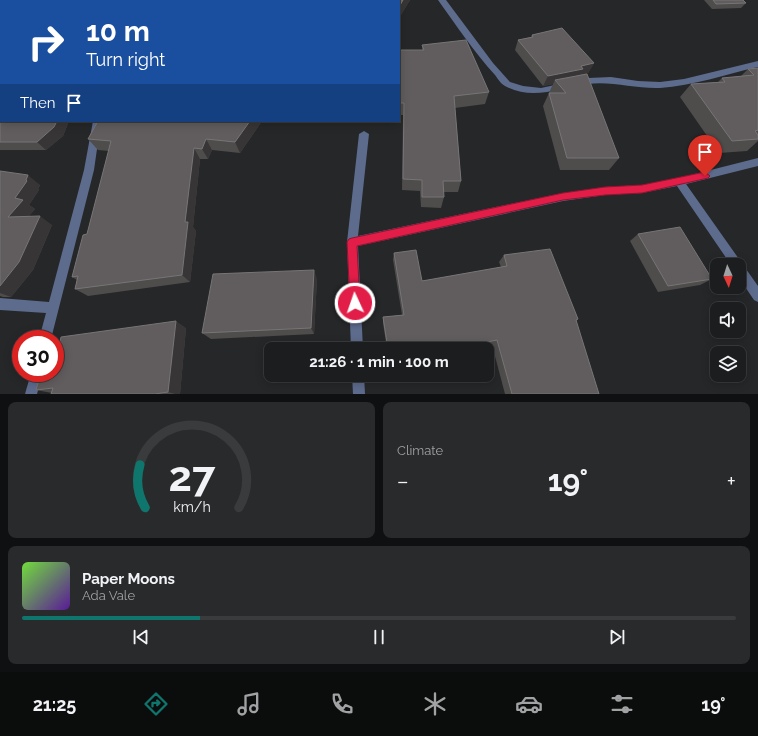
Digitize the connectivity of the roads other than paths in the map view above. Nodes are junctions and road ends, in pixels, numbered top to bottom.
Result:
1 (442, 0) edge
2 (758, 64) edge
3 (97, 122) edge
4 (364, 134) dead end
5 (758, 162) edge
6 (679, 182) junction
7 (352, 242) junction
8 (732, 258) edge
9 (746, 278) edge
10 (758, 296) edge
11 (0, 304) edge
12 (53, 308) junction
13 (47, 330) edge
14 (357, 342) edge
15 (34, 382) edge
16 (358, 382) edge
17 (31, 394) edge
18 (359, 394) edge

1 - 2 street
3 - 12 street
4 - 7 street
5 - 6 street
6 - 7 street
6 - 8 street
7 - 14 street
9 - 10 street
11 - 12 street
12 - 13 street
15 - 17 street
16 - 18 street

